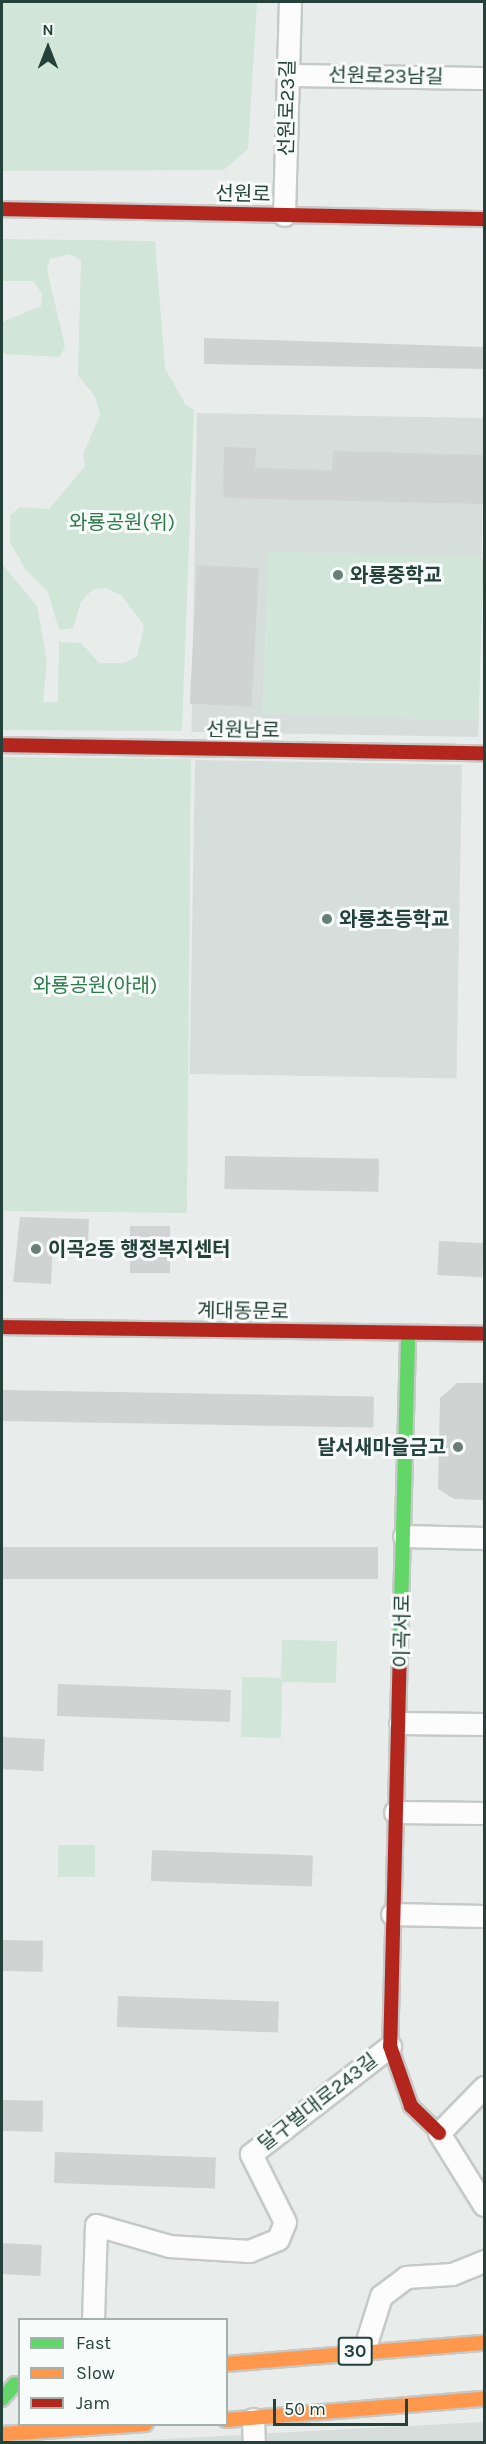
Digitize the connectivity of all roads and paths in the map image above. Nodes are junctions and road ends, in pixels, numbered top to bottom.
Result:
1 (290, 2) edge
2 (288, 75) junction
3 (484, 78) edge
4 (2, 209) edge
5 (284, 215) junction
6 (484, 219) edge
7 (2, 746) edge
8 (484, 753) edge
9 (2, 1327) edge
10 (408, 1333) junction
11 (484, 1334) edge
12 (404, 1536) junction
13 (484, 1538) edge
14 (400, 1723) junction
15 (484, 1724) edge
16 (396, 1749) joint
17 (395, 1812) junction
18 (484, 1813) edge
19 (392, 1914) junction
20 (484, 1916) edge
21 (390, 2046) junction
22 (484, 2087) edge
23 (439, 2133) junction
24 (484, 2205) edge
25 (484, 2261) edge
26 (93, 2318) edge
27 (484, 2343) edge
28 (364, 2350) junction
29 (228, 2364) edge
30 (12, 2384) edge
31 (2, 2399) edge
32 (484, 2399) edge
33 (254, 2419) junction
34 (228, 2420) edge
35 (117, 2426) edge
36 (2, 2434) edge
37 (254, 2442) edge

1 - 2 street, 선원로23길
2 - 3 street, 선원로23남길
2 - 5 street, 선원로23길
4 - 5 main road, 선원로
5 - 6 main road, 선원로
7 - 8 main road, 선원남로
9 - 10 main road, 계대동문로
10 - 11 main road, 계대동문로
10 - 12 main road, 이곡서로
12 - 13 street
12 - 14 main road, 이곡서로
14 - 15 street
14 - 16 main road, 이곡서로
16 - 17 main road, 달구벌대로243길
17 - 18 street
17 - 19 main road, 달구벌대로243길
19 - 20 street
19 - 21 main road, 달구벌대로243길
21 - 23 main road
21 - 26 street, 달구벌대로243길
22 - 23 street
23 - 24 street
25 - 28 street
27 - 28 main road, 30
28 - 29 main road, 30
30 - 31 main road
32 - 33 main road
33 - 34 main road
33 - 37 street
35 - 36 main road

